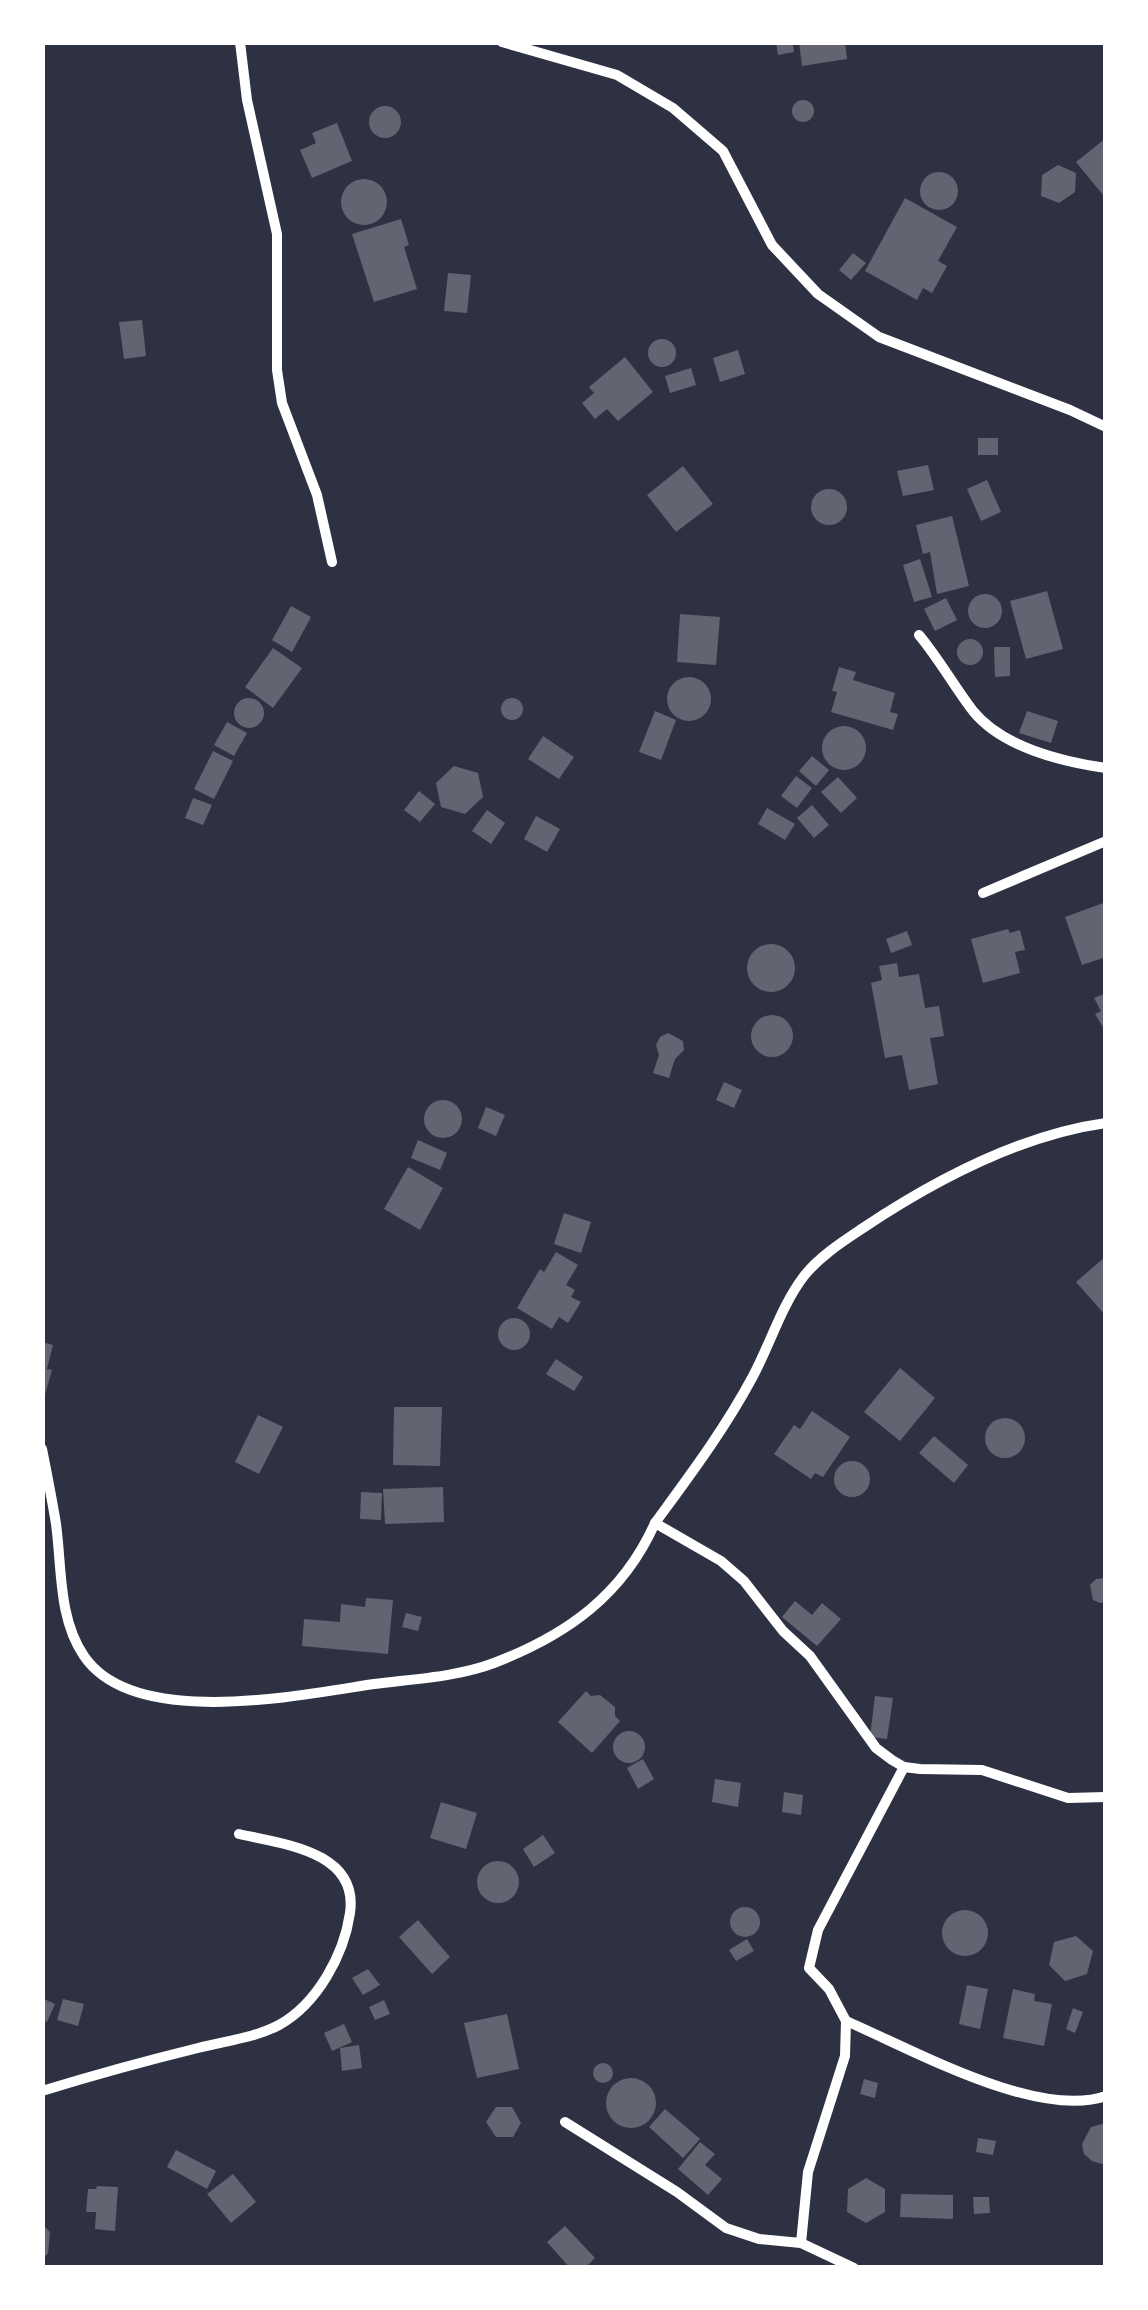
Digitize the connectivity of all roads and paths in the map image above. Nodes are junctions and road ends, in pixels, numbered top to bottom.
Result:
1 (240, 42) edge
2 (502, 42) edge
3 (1106, 428) edge
4 (332, 562) dead end
5 (919, 635) dead end
6 (1106, 768) edge
7 (1106, 841) edge
8 (982, 894) dead end
9 (1106, 1123) edge
10 (42, 1449) edge
11 (655, 1523) junction
12 (904, 1767) junction
13 (1106, 1796) edge
14 (239, 1834) dead end
15 (846, 2021) junction
16 (42, 2092) edge
17 (1106, 2096) edge
18 (565, 2122) dead end
19 (801, 2243) junction
20 (854, 2268) edge

1 - 4 street
2 - 3 street
5 - 6 street
7 - 8 street
9 - 11 street
10 - 11 street
11 - 12 street
12 - 13 street
12 - 15 street
14 - 16 street
15 - 17 street
15 - 19 street
18 - 19 street
19 - 20 street

